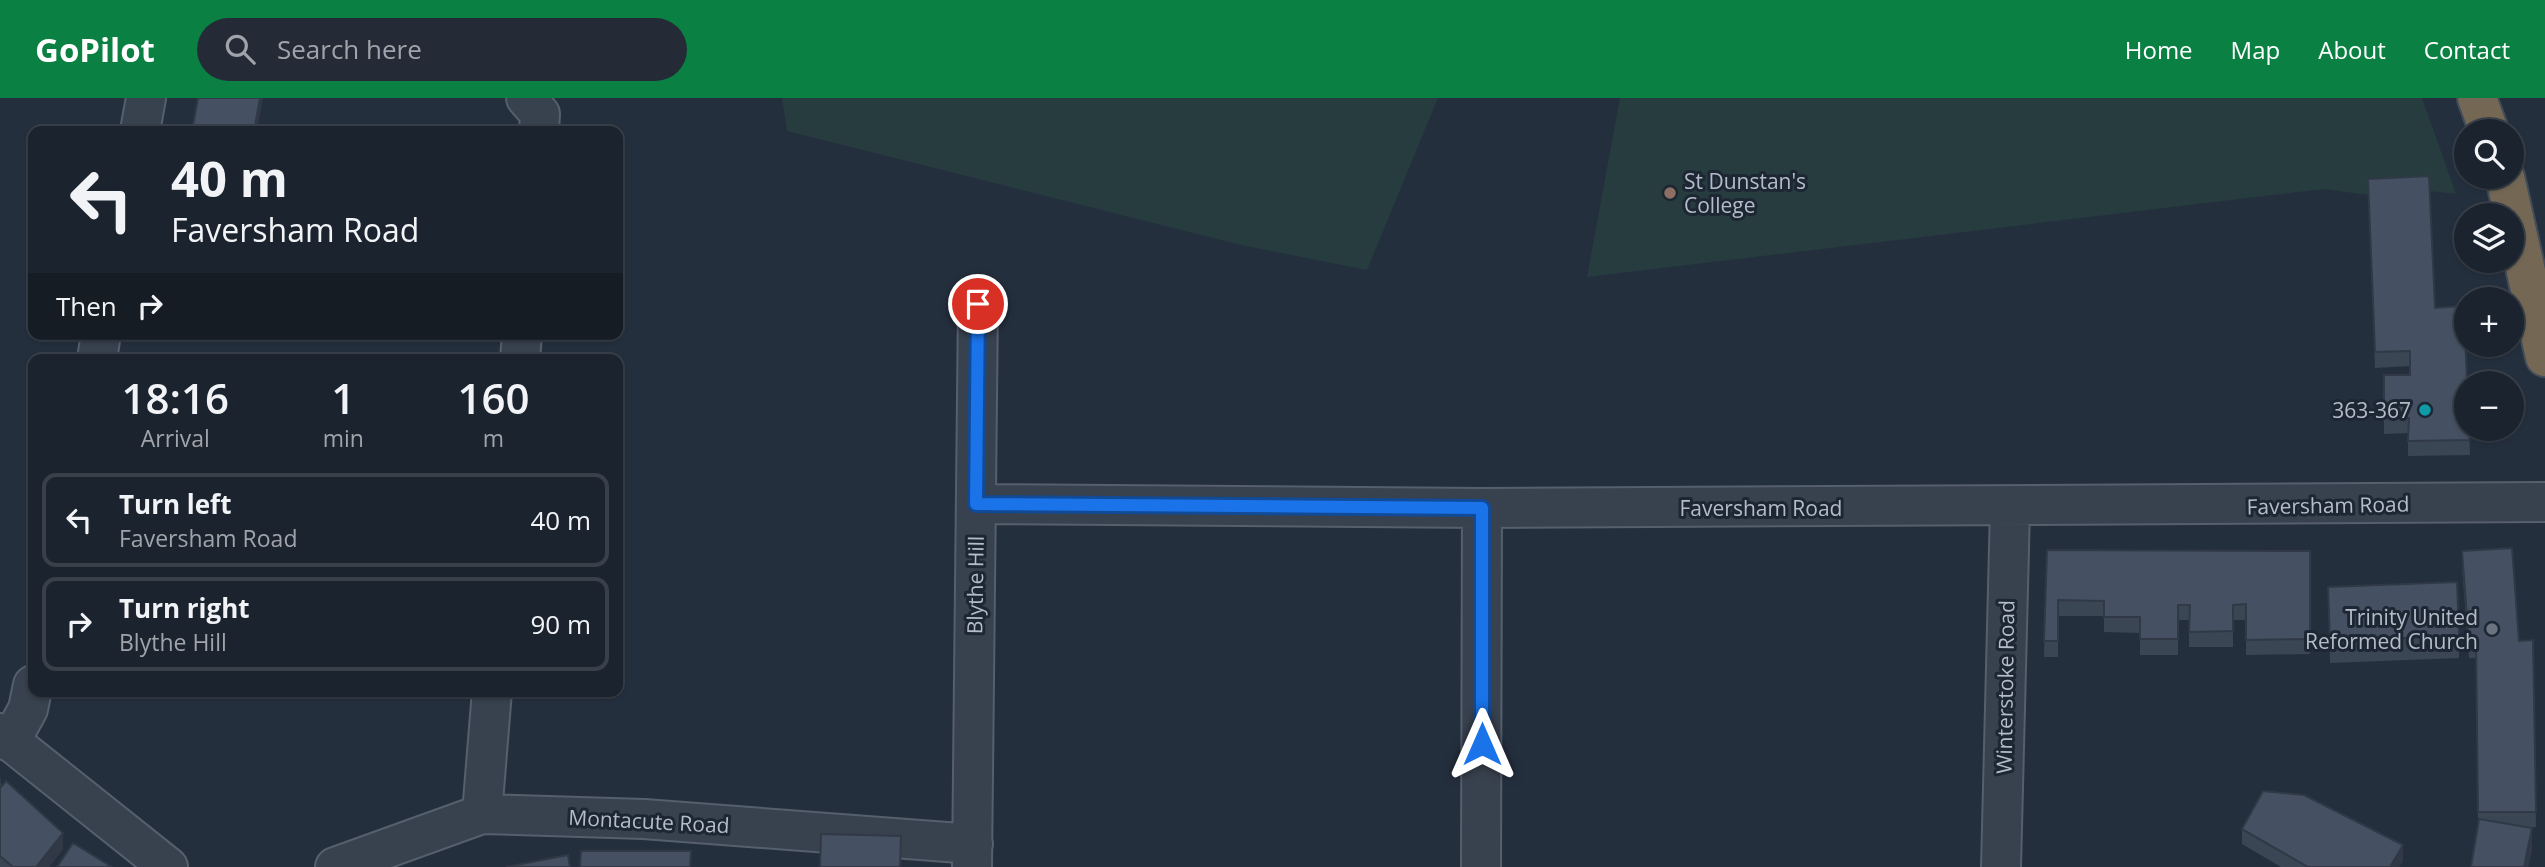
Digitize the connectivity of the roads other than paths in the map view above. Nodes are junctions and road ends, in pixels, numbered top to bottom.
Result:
1 (146, 98) edge
2 (526, 98) edge
3 (2477, 98) edge
4 (2485, 119) edge
5 (141, 126) edge
6 (539, 126) edge
7 (2508, 189) edge
8 (978, 304) dead end
9 (2545, 357) edge
10 (2545, 502) edge
11 (976, 504) junction
12 (1482, 508) junction
13 (2010, 508) junction
14 (30, 697) edge
15 (492, 697) edge
16 (5, 738) edge
17 (482, 814) junction
18 (972, 856) edge
19 (168, 867) edge
20 (335, 867) edge
21 (1481, 867) edge
22 (2001, 867) edge

1 - 5 street
2 - 6 street
3 - 4 highway
7 - 9 highway
8 - 11 street, Blythe Hill
10 - 13 street, Faversham Road
11 - 12 street, Faversham Road
11 - 18 street, Blythe Hill
12 - 13 street, Faversham Road
12 - 21 street
13 - 22 street, Winterstoke Road
14 - 16 street
15 - 17 street
16 - 19 street
17 - 18 street, Montacute Road
17 - 20 street, Montacute Road

